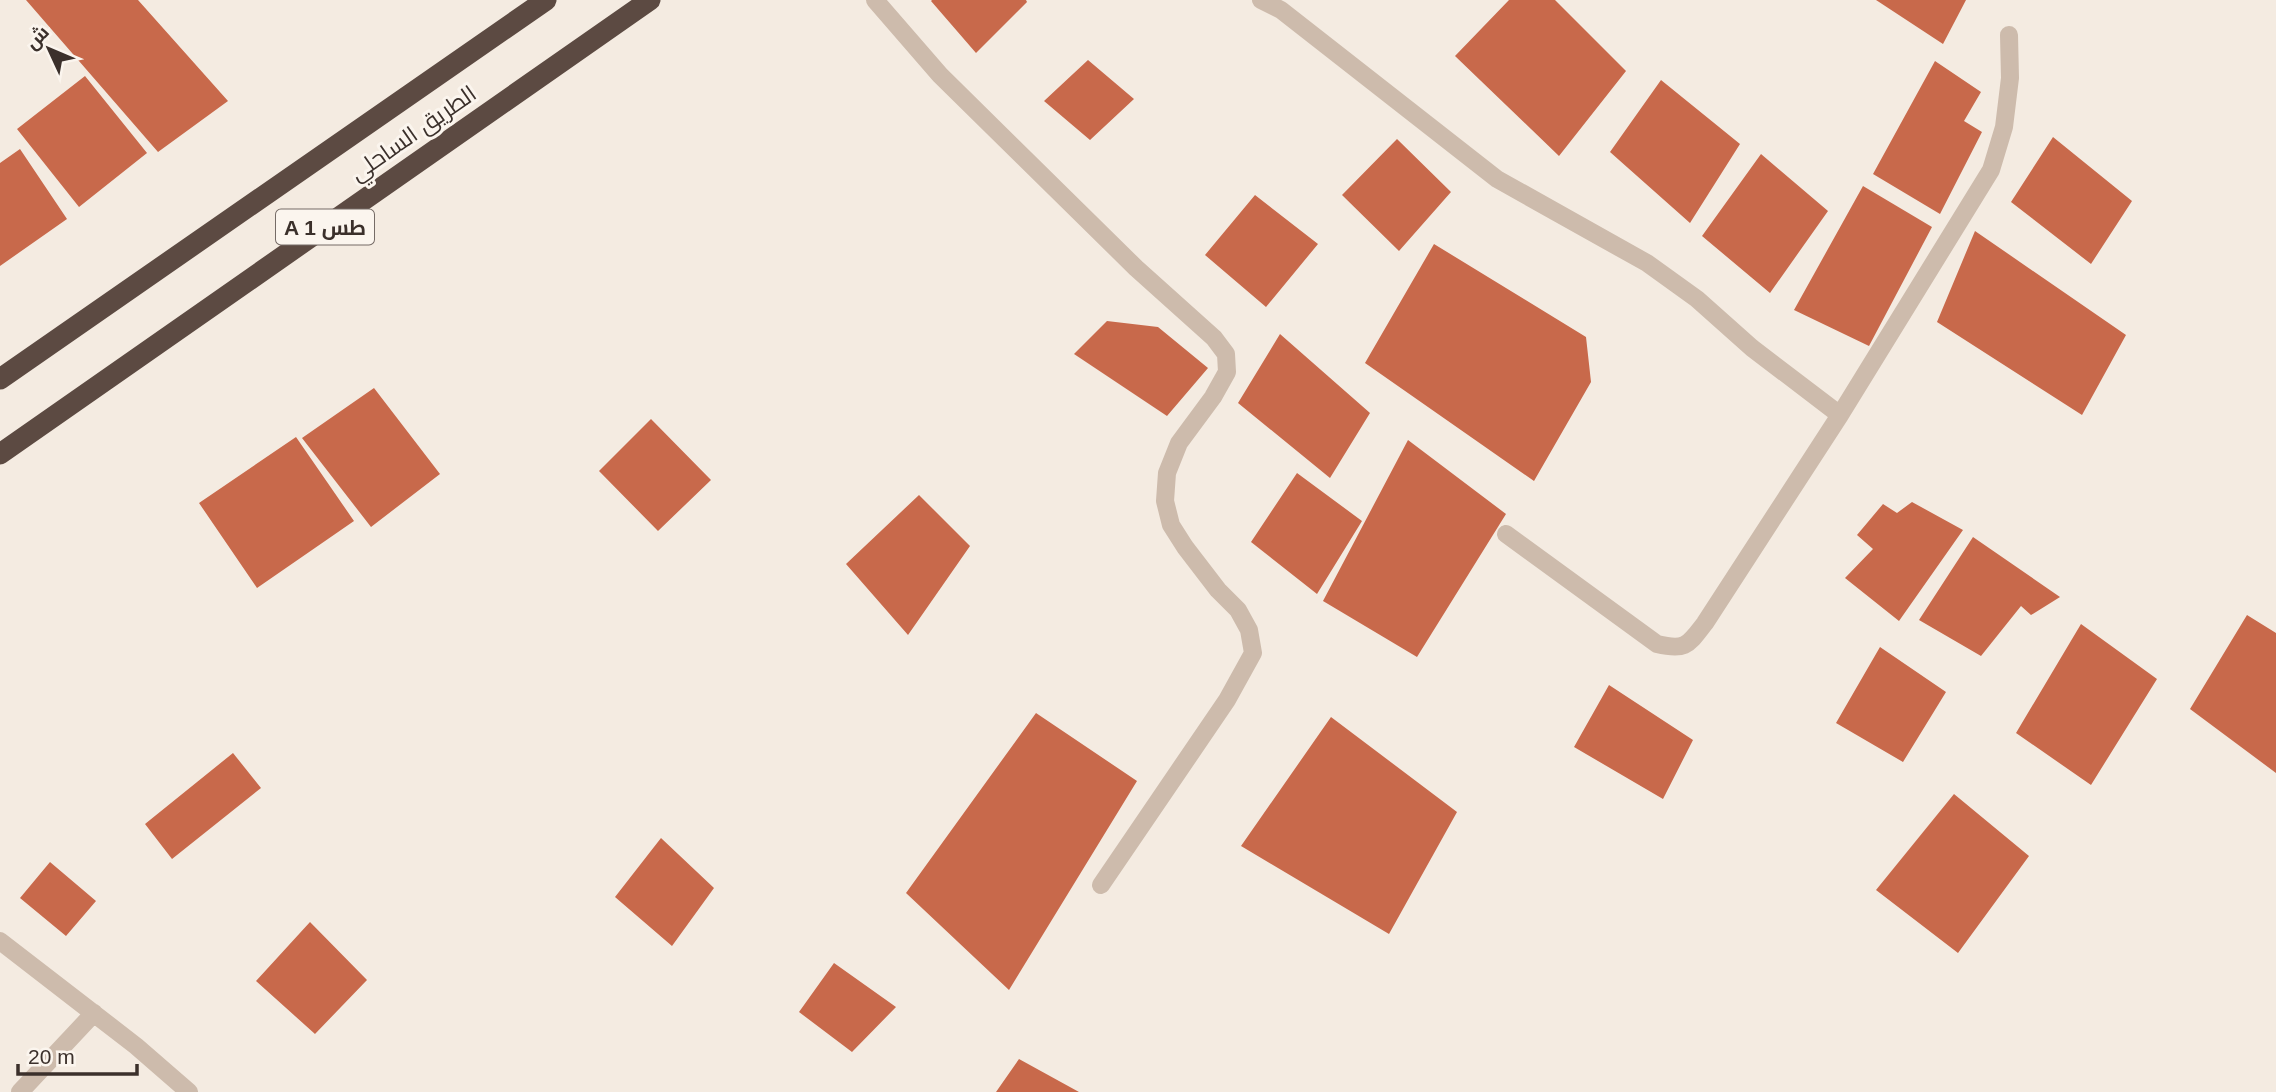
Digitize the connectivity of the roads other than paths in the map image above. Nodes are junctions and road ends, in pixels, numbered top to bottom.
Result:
1 (546, 0) edge
2 (650, 0) edge
3 (874, 0) edge
4 (1261, 0) edge
5 (2009, 35) dead end
6 (0, 379) edge
7 (1840, 415) junction
8 (0, 454) edge
9 (1506, 534) dead end
10 (1101, 885) dead end
11 (0, 940) edge
12 (94, 1013) junction
13 (20, 1092) edge
14 (189, 1092) edge

1 - 6 highway, الطريق الساحلي / A 1 طس
2 - 8 highway, الطريق الساحلي / A 1 طس
3 - 10 street
4 - 7 street
5 - 7 street
7 - 9 street
11 - 12 street
12 - 13 street
12 - 14 street

